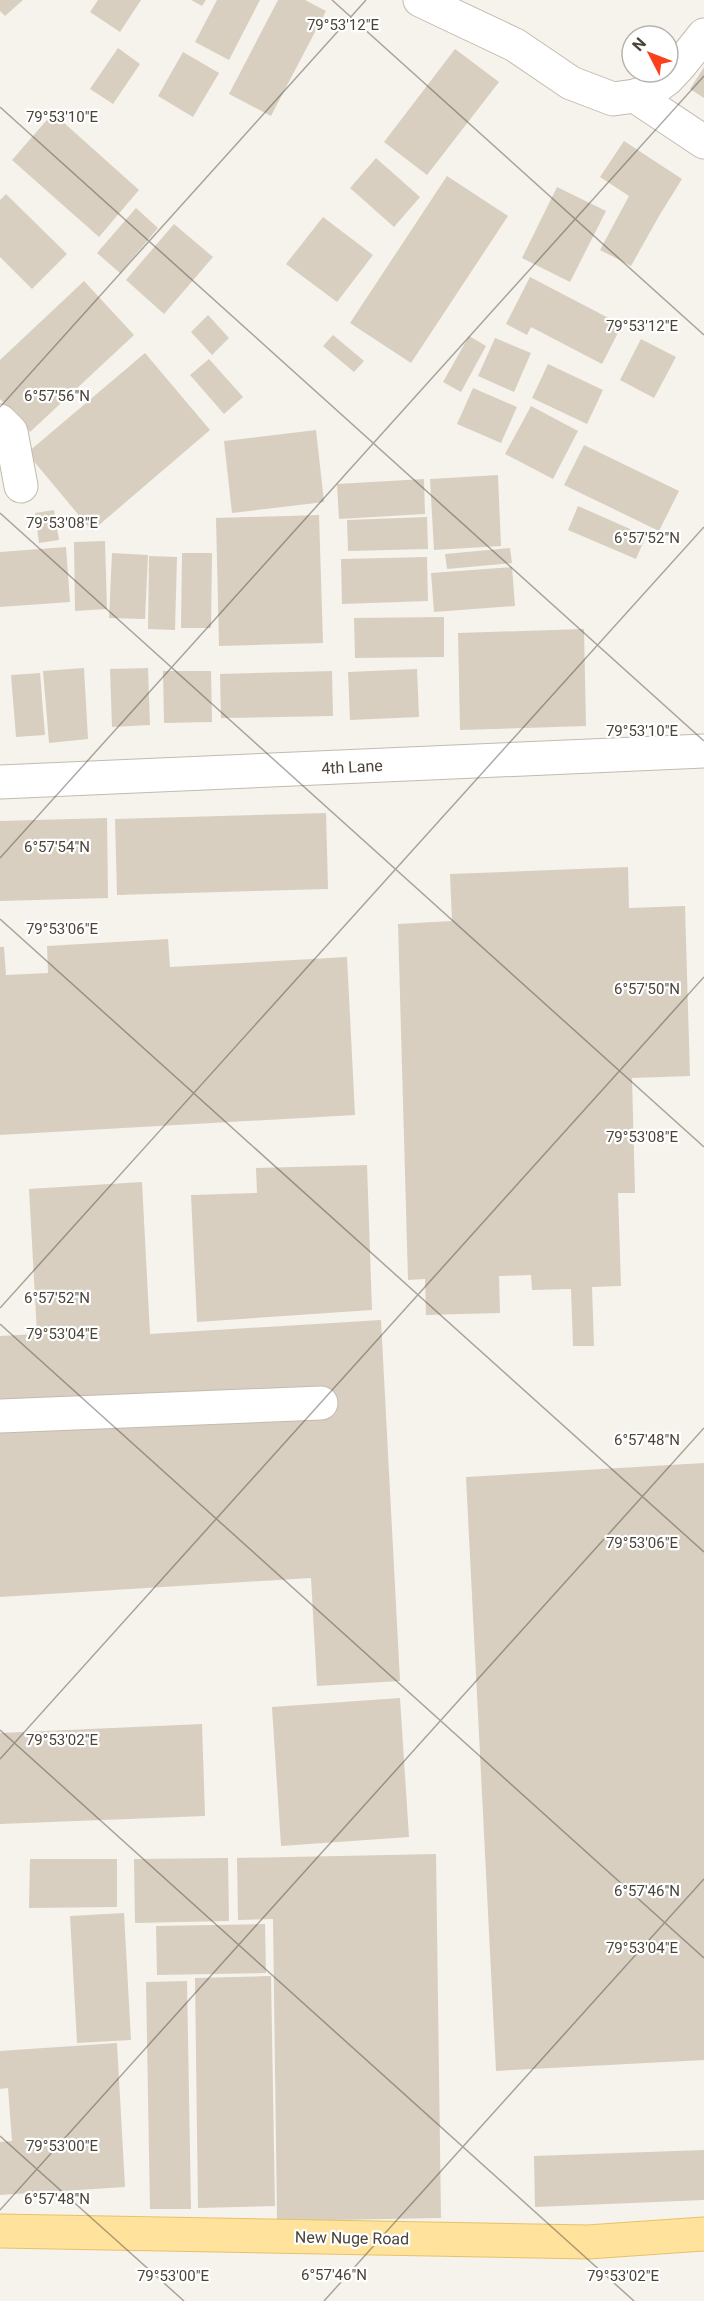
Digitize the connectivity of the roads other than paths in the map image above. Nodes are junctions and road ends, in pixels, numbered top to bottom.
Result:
1 (420, 0) edge
2 (704, 35) edge
3 (635, 96) junction
4 (704, 142) edge
5 (0, 421) edge
6 (21, 486) dead end
7 (704, 751) edge
8 (0, 782) edge
9 (321, 1403) dead end
10 (0, 1416) edge
11 (0, 2231) edge
12 (704, 2234) edge

1 - 3 street
2 - 3 street
3 - 4 street
5 - 6 street
7 - 8 street, 4th Lane
9 - 10 street
11 - 12 main road, New Nuge Road

